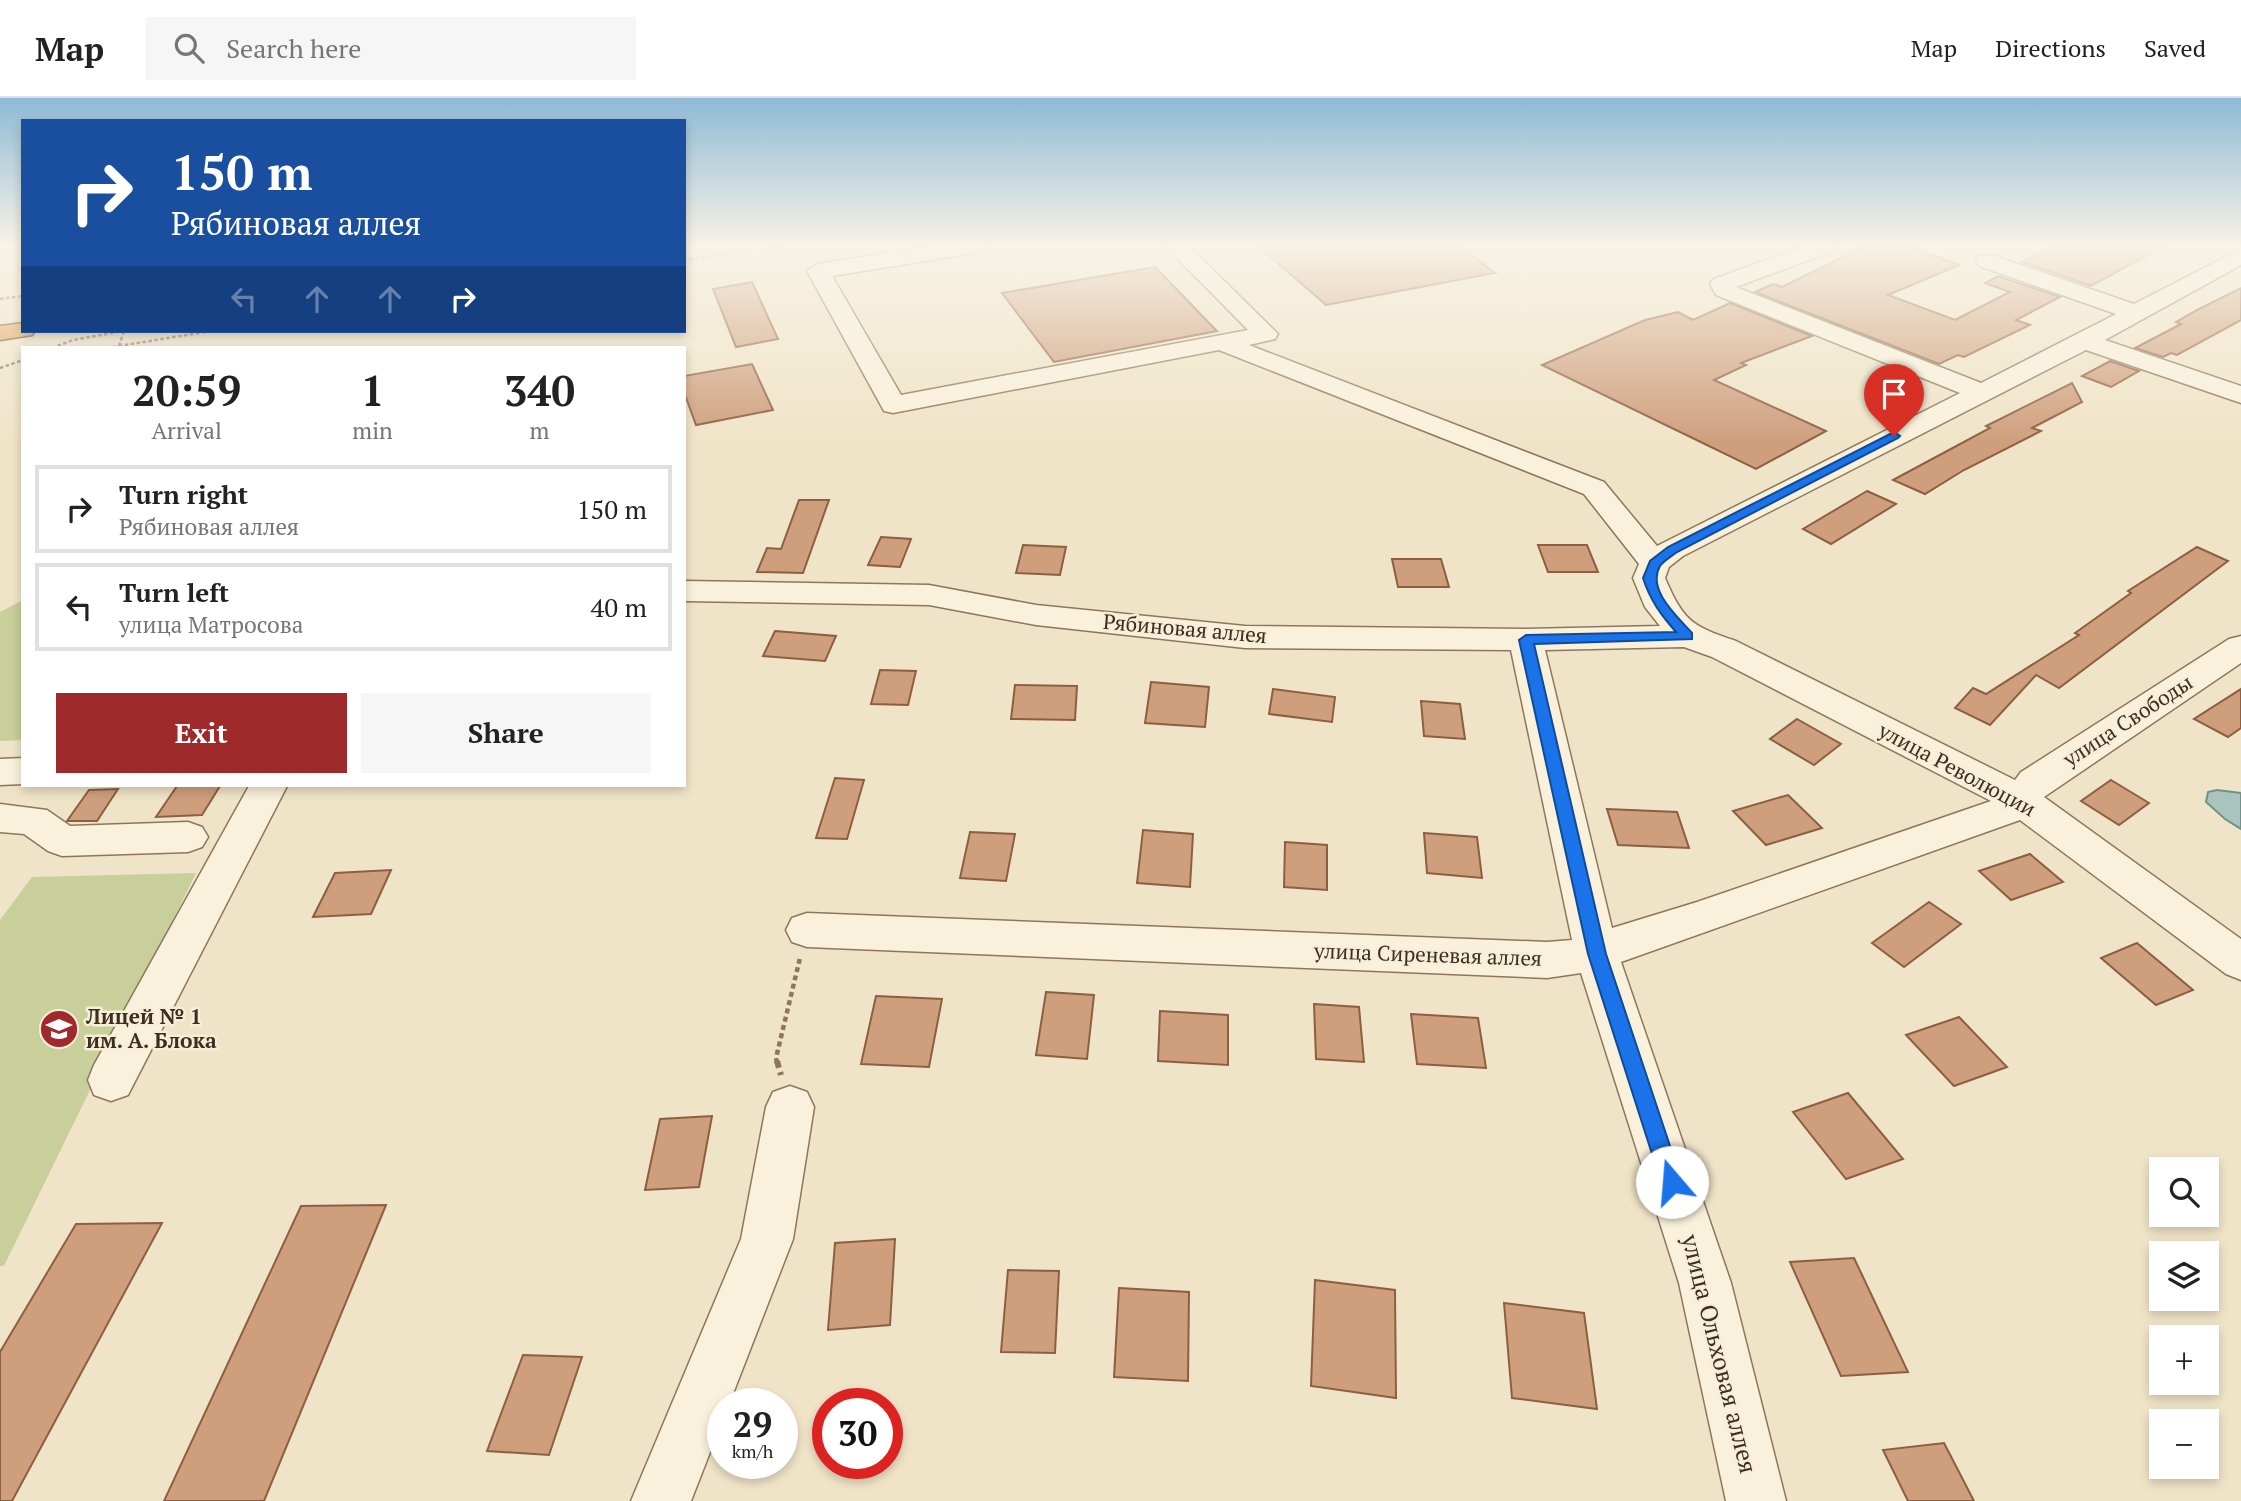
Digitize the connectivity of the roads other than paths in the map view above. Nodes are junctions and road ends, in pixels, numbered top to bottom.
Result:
1 (840, 310) edge
2 (1242, 310) edge
3 (1775, 310) edge
4 (2130, 310) edge
5 (2142, 310) edge
6 (2137, 313) junction
7 (21, 318) edge
8 (0, 321) edge
9 (21, 330) edge
10 (0, 333) edge
11 (2084, 341) junction
12 (1220, 342) junction
13 (1980, 392) junction
14 (2241, 395) edge
15 (1654, 564) junction
16 (686, 591) edge
17 (1687, 636) junction
18 (1526, 640) junction
19 (2241, 647) edge
20 (21, 771) edge
21 (0, 772) edge
22 (267, 787) edge
23 (2021, 800) junction
24 (0, 818) edge
25 (188, 837) dead end
26 (807, 930) road end
27 (1597, 954) junction
28 (2241, 962) edge
29 (111, 1080) dead end
30 (790, 1107) road end
31 (661, 1501) edge
32 (1756, 1501) edge

1 - 12 street
2 - 12 street
3 - 13 street
4 - 6 street
5 - 6 street
6 - 11 street
7 - 8 highway
9 - 10 highway
11 - 13 street
11 - 14 street
12 - 15 street
13 - 15 street
15 - 17 street
16 - 18 street, Рябиновая аллея
17 - 18 street, Рябиновая аллея
17 - 23 street, улица Революции
18 - 27 street, улица Ольховая аллея
19 - 23 street, улица Свободы
20 - 21 street
22 - 29 street
23 - 27 street, улица Сиреневая аллея
23 - 28 street, улица Революции
24 - 25 street
26 - 27 street, улица Сиреневая аллея
27 - 32 street, улица Ольховая аллея
30 - 31 street

